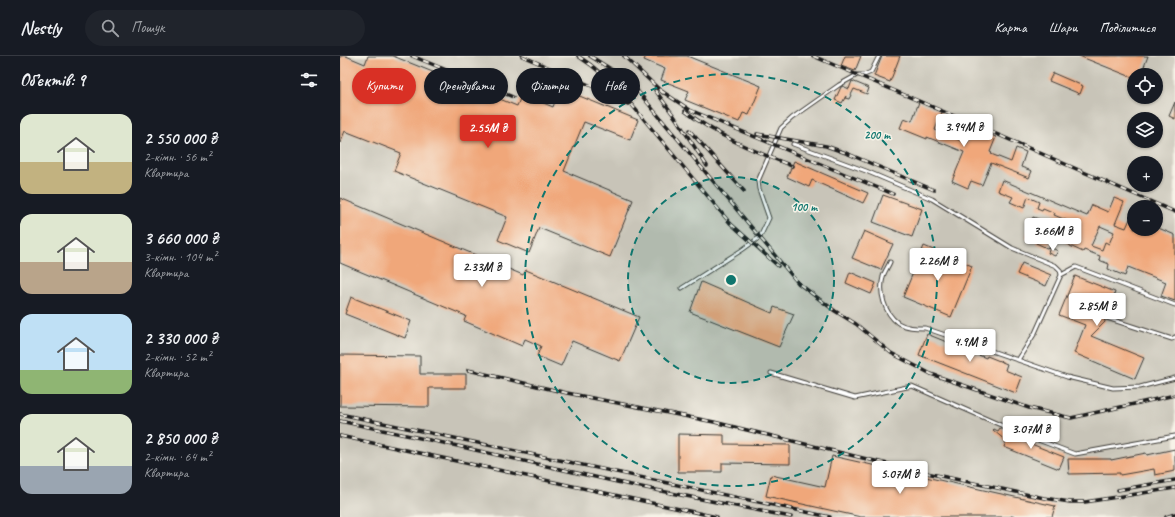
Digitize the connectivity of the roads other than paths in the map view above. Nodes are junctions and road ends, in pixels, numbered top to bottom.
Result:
1 (879, 56) edge
2 (793, 144) dead end
3 (890, 262) dead end
4 (1062, 275) junction
5 (682, 288) dead end
6 (1175, 305) edge
7 (1107, 318) dead end
8 (1175, 337) edge
9 (1018, 360) junction
10 (771, 373) dead end
11 (1175, 378) edge
12 (1175, 436) edge

1 - 5 lane
2 - 4 lane
3 - 9 lane
4 - 6 lane
4 - 9 lane
7 - 8 lane
9 - 11 lane
10 - 12 lane

